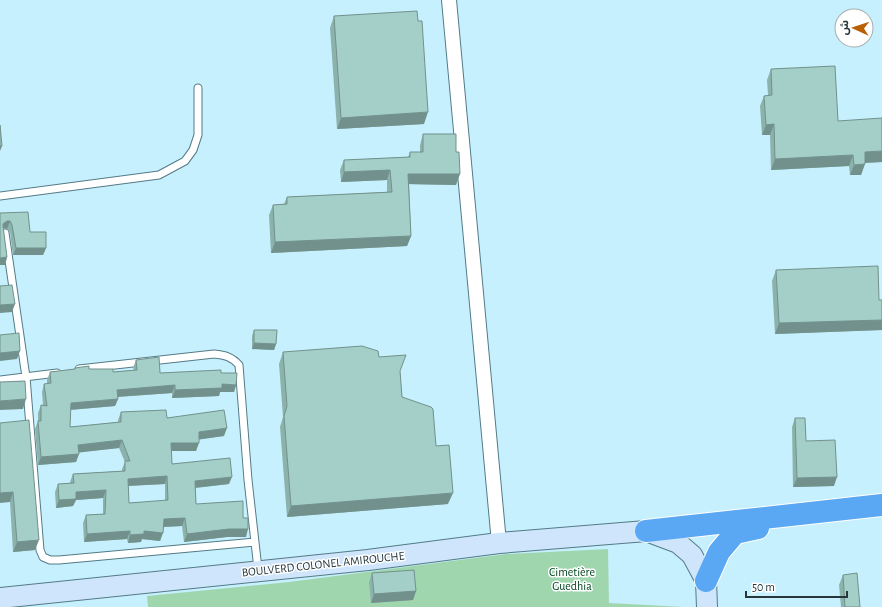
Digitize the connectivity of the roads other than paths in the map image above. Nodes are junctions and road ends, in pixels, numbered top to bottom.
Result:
1 (448, 0) edge
2 (198, 88) dead end
3 (0, 196) edge
4 (5, 233) edge
5 (26, 377) junction
6 (0, 380) edge
7 (882, 505) edge
8 (882, 516) edge
9 (646, 531) junction
10 (256, 542) junction
11 (499, 543) junction
12 (259, 571) junction
13 (706, 581) junction
14 (0, 598) edge
15 (707, 607) edge

1 - 11 street
2 - 3 lane
4 - 5 lane
5 - 6 lane
5 - 10 lane
5 - 10 lane
7 - 9 highway
8 - 13 highway
9 - 11 main road, BOULVERD COLONEL AMIROUCHE
9 - 13 main road
10 - 12 lane
11 - 12 main road, BOULVERD COLONEL AMIROUCHE
12 - 14 main road, BOULVERD COLONEL AMIROUCHE
13 - 15 main road

